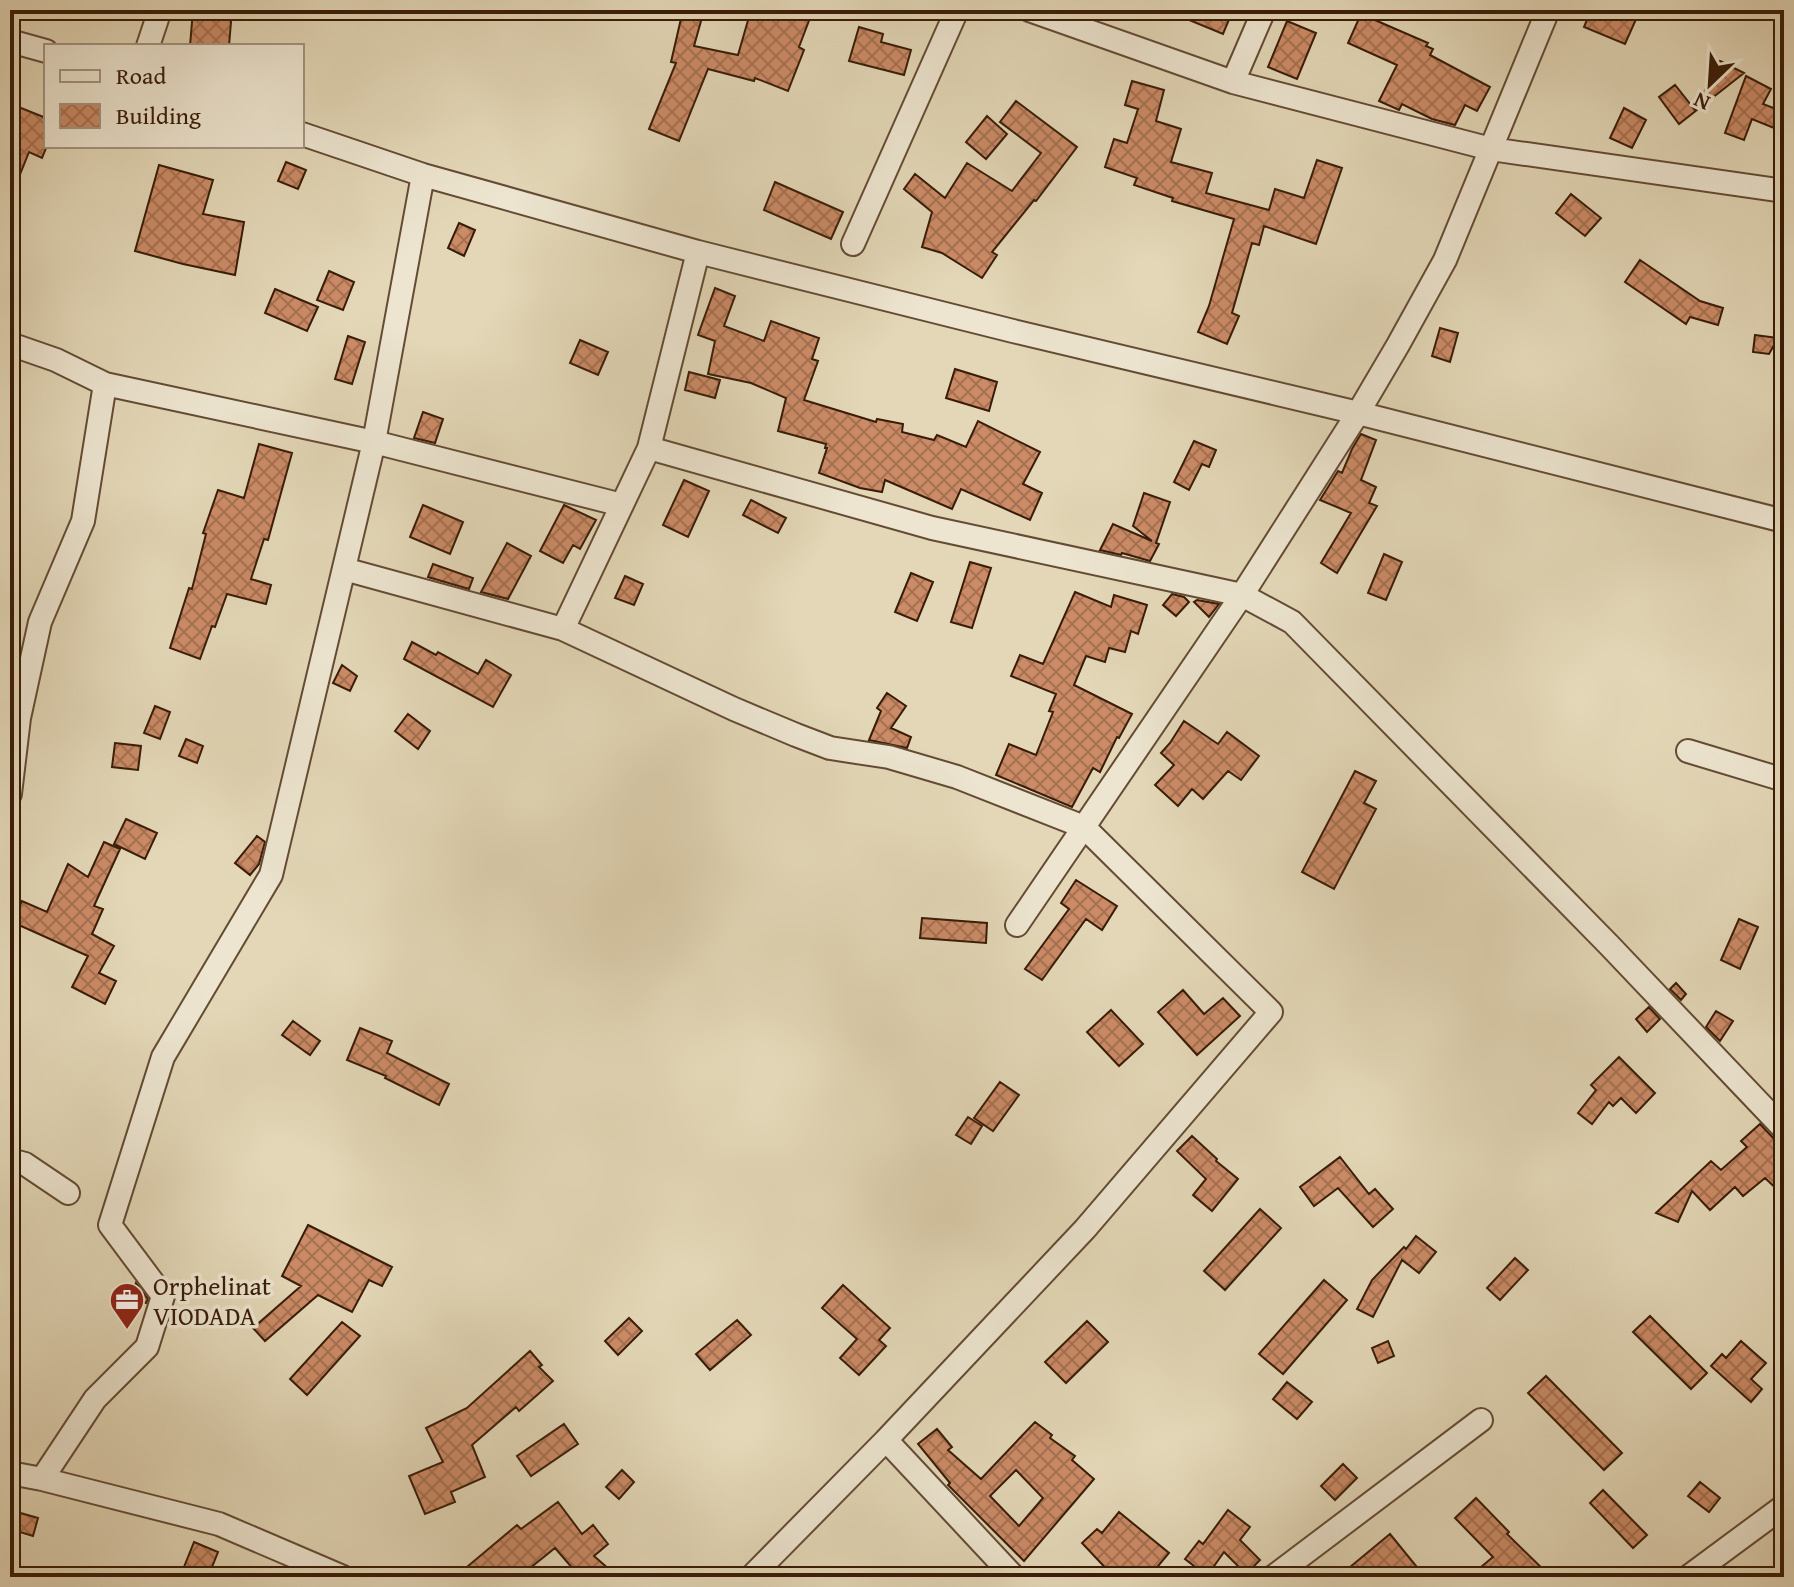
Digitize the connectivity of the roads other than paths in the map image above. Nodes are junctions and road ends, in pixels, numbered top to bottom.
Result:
1 (160, 10) edge
2 (957, 10) edge
3 (1029, 10) edge
4 (1264, 10) edge
5 (1548, 10) edge
6 (10, 41) edge
7 (149, 44) edge
8 (44, 50) edge
9 (1233, 82) junction
10 (304, 135) edge
11 (1491, 149) junction
12 (423, 175) junction
13 (1784, 191) edge
14 (853, 244) dead end
15 (698, 252) junction
16 (10, 344) edge
17 (105, 384) junction
18 (1358, 413) junction
19 (374, 442) junction
20 (649, 448) junction
21 (622, 505) junction
22 (1784, 521) edge
23 (344, 569) junction
24 (1242, 595) junction
25 (563, 629) junction
26 (1688, 751) dead end
27 (1784, 780) edge
28 (10, 794) edge
29 (1084, 827) junction
30 (1017, 925) dead end
31 (1784, 1129) edge
32 (10, 1160) edge
33 (68, 1193) dead end
34 (1481, 1420) dead end
35 (886, 1440) junction
36 (10, 1473) edge
37 (42, 1479) junction
38 (1781, 1517) edge
39 (343, 1577) edge
40 (751, 1577) edge
41 (1014, 1577) edge
42 (1273, 1577) edge
43 (1688, 1577) edge

1 - 7 street
2 - 14 street
3 - 9 street
4 - 9 street
5 - 11 street
6 - 8 street
9 - 11 street
10 - 12 street
11 - 13 street
11 - 18 street
12 - 15 street
12 - 19 street
15 - 18 street
15 - 20 street
16 - 17 street
17 - 19 street
17 - 28 street
18 - 22 street
18 - 24 street
19 - 21 street
19 - 23 street
20 - 21 street
20 - 24 street
21 - 25 street
23 - 25 street
23 - 37 street
24 - 29 street
24 - 31 street
25 - 29 street
26 - 27 street
29 - 30 street
29 - 35 street
32 - 33 street
34 - 42 street
35 - 40 street
35 - 41 street
36 - 37 street
37 - 39 street
38 - 43 street

